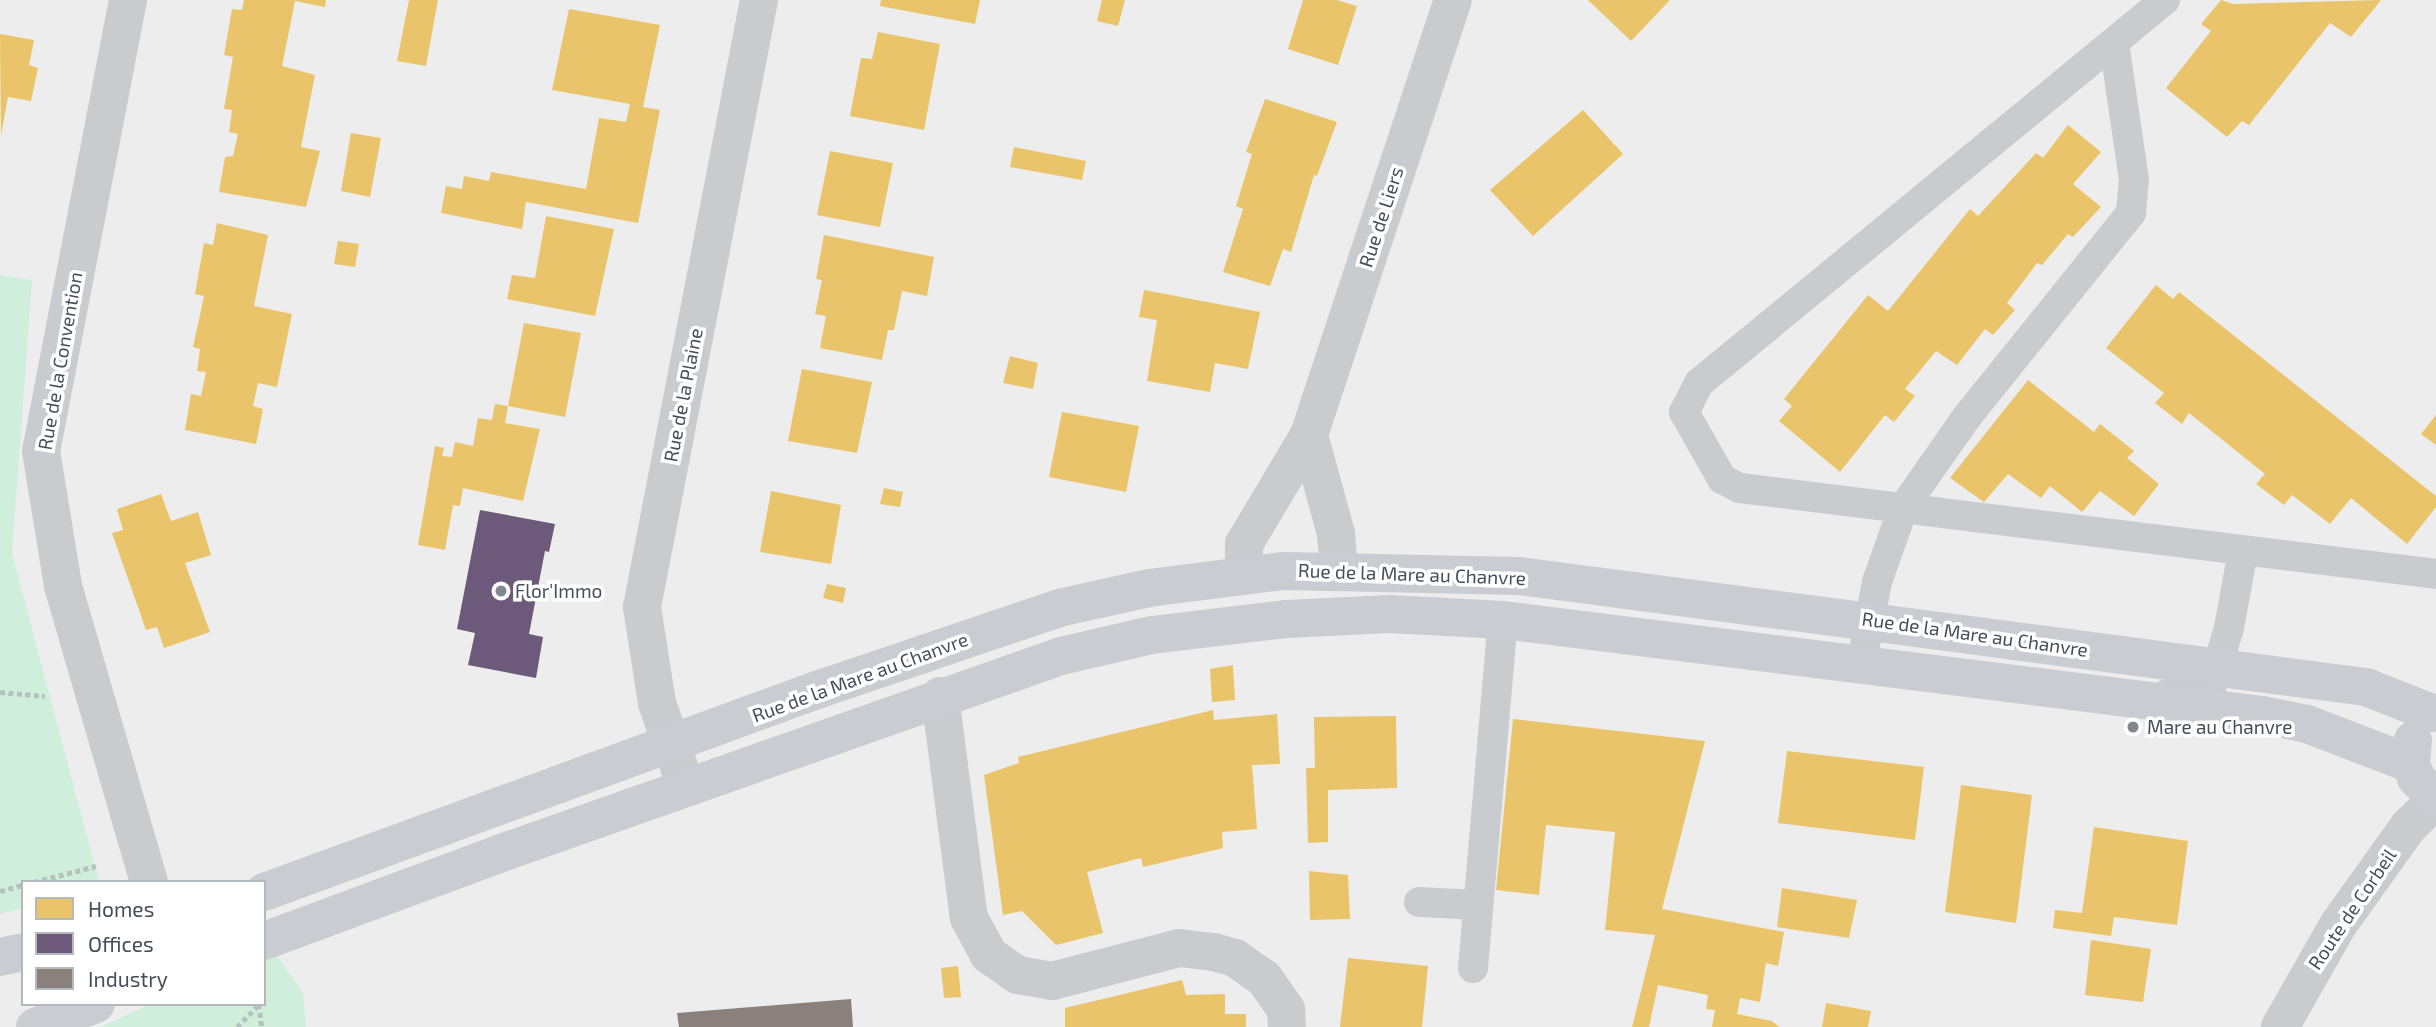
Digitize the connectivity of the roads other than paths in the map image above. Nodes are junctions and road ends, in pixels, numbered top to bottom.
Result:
1 (128, 0) edge
2 (759, 0) edge
3 (1453, 0) edge
4 (2165, 0) edge
5 (2114, 43) junction
6 (1309, 435) junction
7 (1903, 508) junction
8 (2243, 551) junction
9 (2436, 574) edge
10 (1336, 581) junction
11 (1244, 587) junction
12 (1390, 614) junction
13 (1503, 620) junction
14 (1869, 620) junction
15 (1152, 635) junction
16 (1861, 666) junction
17 (2219, 668) junction
18 (940, 696) junction
19 (2118, 700) junction
20 (2434, 712) edge
21 (671, 745) junction
22 (2411, 764) junction
23 (686, 787) junction
24 (2436, 799) edge
25 (148, 879) edge
26 (266, 891) edge
27 (1419, 902) dead end
28 (1478, 905) junction
29 (266, 940) edge
30 (21, 952) edge
31 (0, 957) edge
32 (1473, 968) dead end
33 (91, 1006) edge
34 (35, 1027) edge
35 (1287, 1027) edge
36 (2280, 1027) edge

1 - 25 street, Rue de la Convention
2 - 21 street, Rue de la Plaine
3 - 6 street, Rue de Liers
4 - 5 lane
5 - 7 lane
5 - 7 lane
6 - 10 street
6 - 11 street, Rue de Liers
7 - 8 lane
7 - 14 lane
8 - 9 lane
8 - 17 lane
10 - 11 main road, Rue de la Mare au Chanvre
10 - 12 main road
10 - 14 main road, Rue de la Mare au Chanvre
11 - 15 main road
11 - 21 main road, Rue de la Mare au Chanvre
12 - 13 main road
12 - 15 main road
13 - 16 main road
13 - 28 lane
14 - 16 lane
14 - 17 main road, Rue de la Mare au Chanvre
15 - 18 main road
16 - 19 main road
17 - 19 lane
17 - 20 main road, Rue de la Mare au Chanvre
18 - 23 main road
18 - 35 street
19 - 22 main road
20 - 22 main road
21 - 23 street, Rue de la Plaine
21 - 26 main road, Rue de la Mare au Chanvre
22 - 24 main road
23 - 29 main road
24 - 36 street, Route de Corbeil
27 - 28 lane
28 - 32 lane
30 - 31 main road
33 - 34 main road

